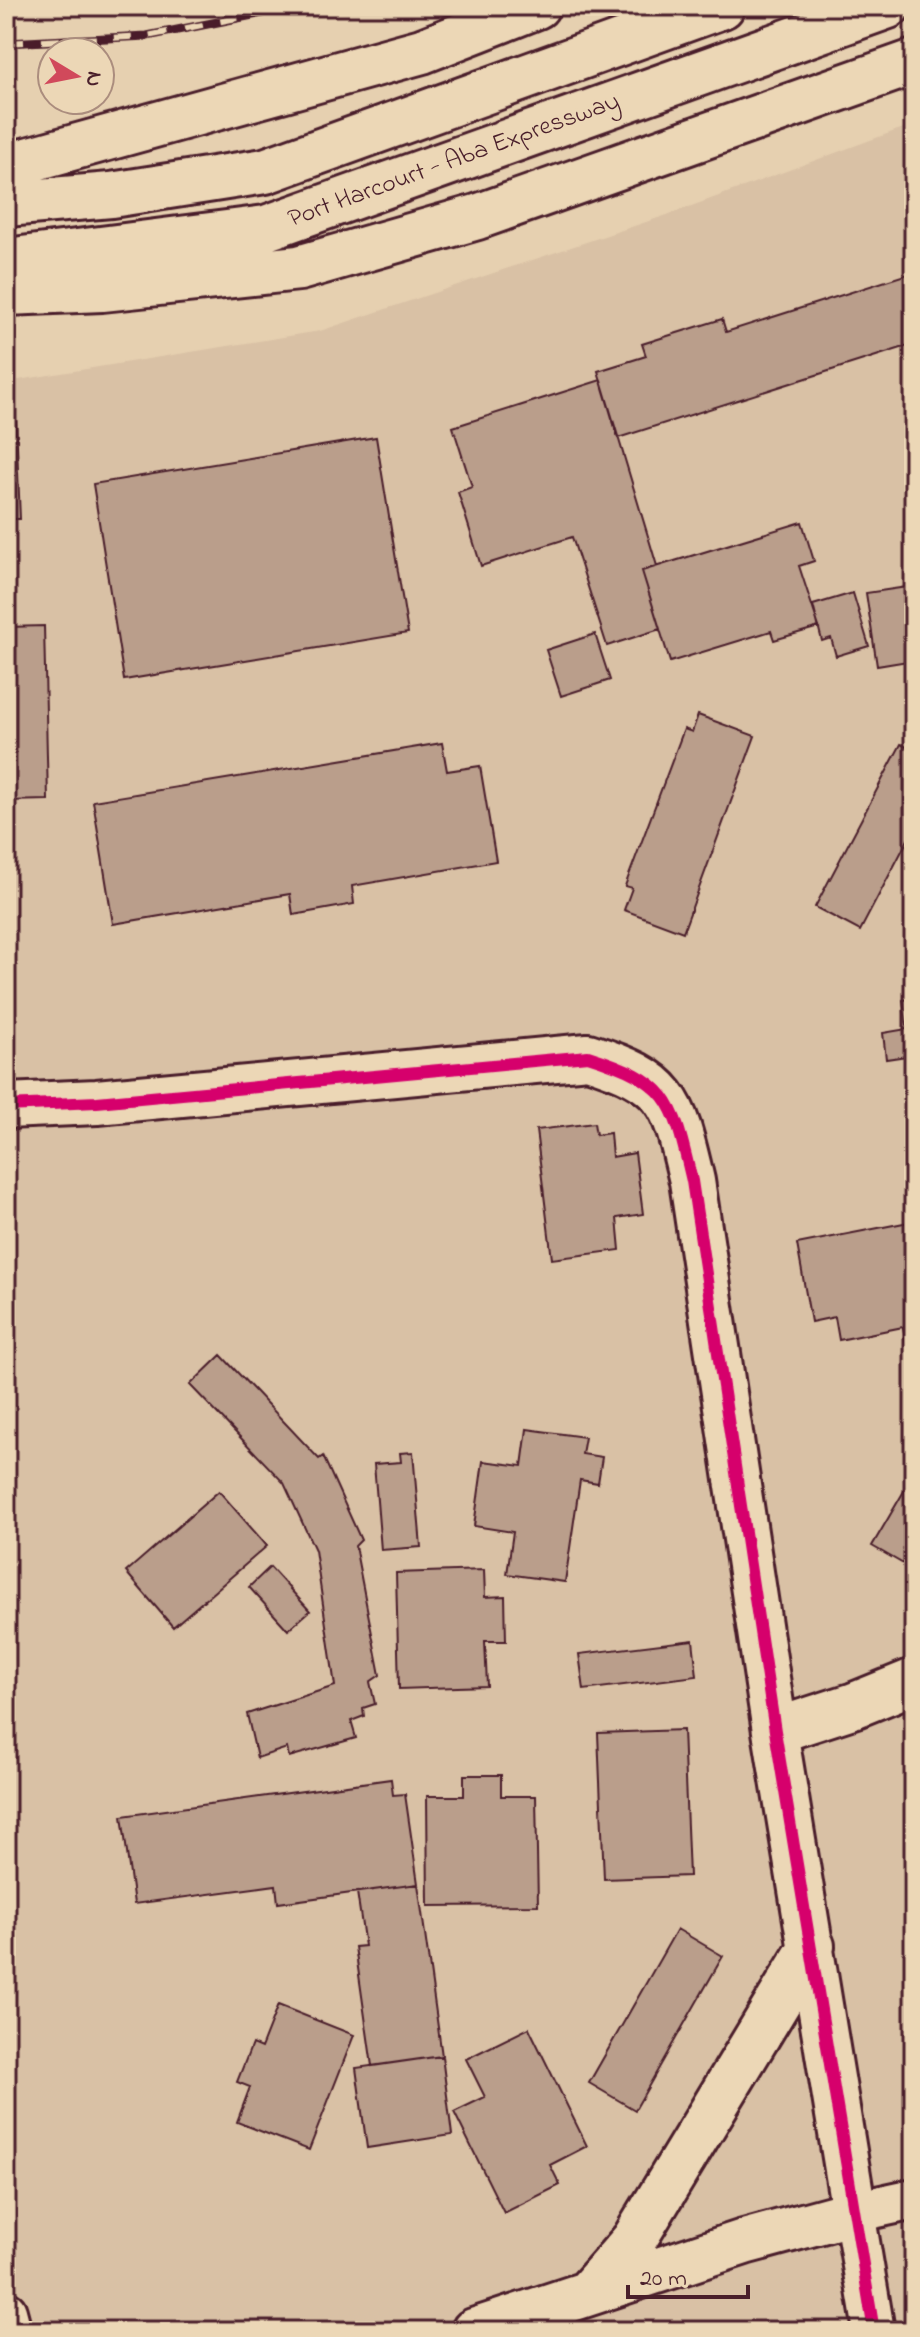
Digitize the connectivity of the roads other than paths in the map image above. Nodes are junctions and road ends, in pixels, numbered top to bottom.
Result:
1 (537, 6) edge
2 (722, 6) edge
3 (888, 6) edge
4 (914, 62) edge
5 (6, 166) edge
6 (6, 204) edge
7 (6, 261) edge
8 (6, 293) edge
9 (6, 1106) edge
10 (914, 1681) edge
11 (775, 1731) junction
12 (812, 1946) junction
13 (914, 2199) edge
14 (854, 2212) junction
15 (588, 2293) junction
16 (6, 2312) edge
17 (11, 2331) edge
18 (474, 2331) edge
19 (874, 2331) edge

1 - 5 main road
2 - 6 main road, Port Harcourt - Aba Expressway
3 - 7 main road, Port Harcourt - Aba Expressway
4 - 8 main road
9 - 11 main road
10 - 11 main road
11 - 12 main road
12 - 14 main road
12 - 15 main road
13 - 14 street
14 - 15 main road
14 - 19 street
15 - 18 main road
16 - 17 street

